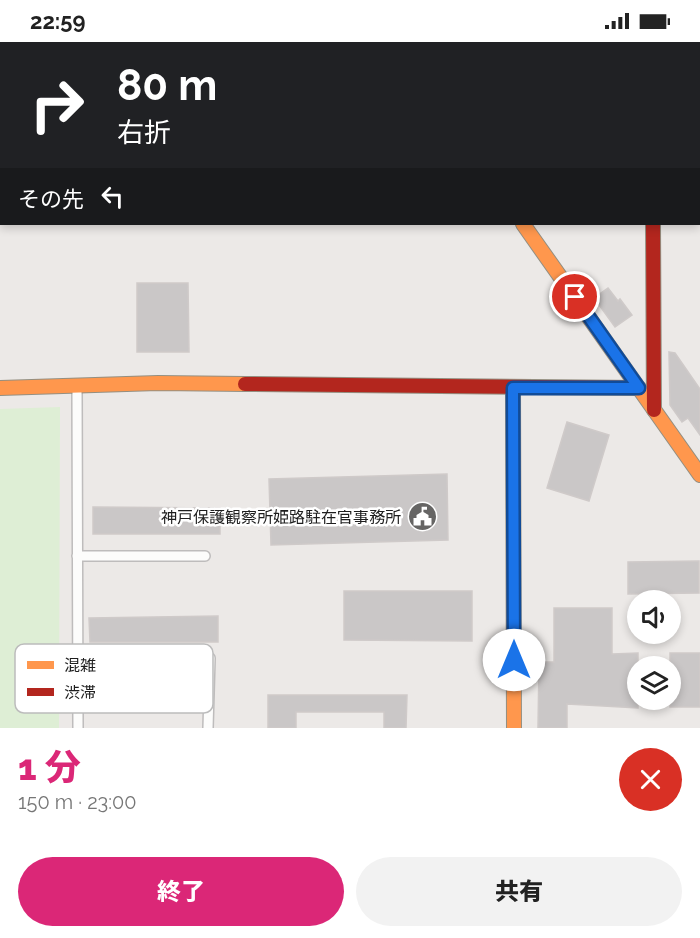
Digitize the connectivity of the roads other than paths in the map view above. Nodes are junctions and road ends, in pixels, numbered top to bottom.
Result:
1 (524, 225) edge
2 (653, 225) edge
3 (77, 386) junction
4 (0, 388) edge
5 (513, 388) junction
6 (639, 388) junction
7 (654, 410) junction
8 (700, 475) edge
9 (78, 556) junction
10 (205, 556) dead end
11 (78, 644) edge
12 (514, 728) edge

1 - 6 street
2 - 7 street
3 - 4 street
3 - 5 street
3 - 9 lane
5 - 6 street
5 - 12 street
6 - 7 street
7 - 8 street
9 - 10 lane
9 - 11 lane

